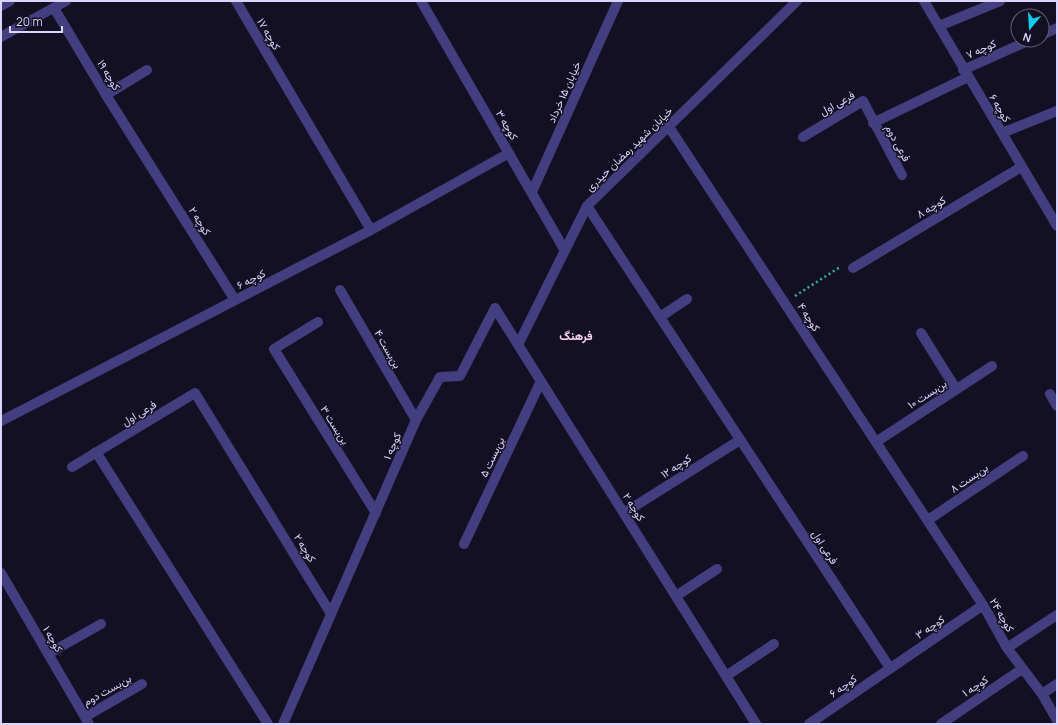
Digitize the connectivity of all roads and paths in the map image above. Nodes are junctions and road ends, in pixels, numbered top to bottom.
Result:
1 (10, 1) edge
2 (66, 1) edge
3 (236, 1) edge
4 (421, 1) edge
5 (618, 1) edge
6 (798, 1) edge
7 (924, 1) edge
8 (1000, 1) edge
9 (1, 6) edge
10 (54, 8) junction
11 (939, 26) junction
12 (1, 37) edge
13 (1015, 48) edge
14 (147, 70) dead end
15 (966, 74) junction
16 (106, 95) junction
17 (1057, 111) edge
18 (873, 123) junction
19 (669, 126) junction
20 (1002, 134) junction
21 (803, 137) dead end
22 (509, 153) junction
23 (144, 155) joint
24 (1021, 167) junction
25 (902, 175) dead end
26 (532, 192) junction
27 (587, 206) junction
28 (1057, 226) edge
29 (371, 230) junction
30 (564, 249) junction
31 (853, 268) joint
32 (340, 290) dead end
33 (687, 298) dead end
34 (235, 300) junction
35 (785, 303) junction
36 (495, 308) joint
37 (660, 318) junction
38 (318, 322) dead end
39 (921, 333) dead end
40 (518, 345) junction
41 (992, 366) dead end
42 (541, 381) junction
43 (956, 389) junction
44 (195, 393) joint
45 (1050, 394) dead end
46 (1057, 406) edge
47 (416, 420) junction
48 (1, 421) edge
49 (740, 440) junction
50 (876, 442) junction
51 (96, 452) junction
52 (1023, 456) dead end
53 (72, 467) dead end
54 (376, 513) junction
55 (624, 513) junction
56 (928, 520) junction
57 (464, 544) dead end
58 (717, 568) dead end
59 (1, 573) edge
60 (676, 596) junction
61 (984, 606) junction
62 (331, 614) junction
63 (1057, 615) edge
64 (101, 624) dead end
65 (774, 644) dead end
66 (1007, 648) junction
67 (48, 654) junction
68 (890, 668) junction
69 (1022, 669) junction
70 (726, 676) junction
71 (142, 684) dead end
72 (1057, 684) edge
73 (1042, 694) junction
74 (87, 720) edge
75 (1057, 720) edge
76 (752, 723) edge
77 (268, 724) edge
78 (283, 724) edge
79 (809, 724) edge
80 (941, 724) edge

1 - 9 street
2 - 10 street
3 - 29 street, کوچه ۱۷
4 - 22 street, کوچه ۳
5 - 26 street, خیابان ۱۵ خرداد
6 - 19 street, خیابان شهید رمضان حیدری
7 - 11 street, کوچه ۶
8 - 11 street
10 - 12 street
10 - 16 street, کوچه ۱۹
11 - 15 street, کوچه ۶
13 - 15 street, کوچه ۷
14 - 16 street
15 - 18 street
15 - 20 street, کوچه ۶
16 - 23 street, کوچه ۱۹
17 - 20 street
18 - 21 street, فرعی اول
18 - 25 street, فرعی دوم
19 - 27 street, خیابان شهید رمضان حیدری
19 - 35 street, کوچه ۴
20 - 24 street, کوچه ۶
22 - 26 street, کوچه ۳
22 - 29 street, کوچه ۶
23 - 34 street, کوچه ۲
24 - 28 street, کوچه ۶
24 - 31 street, کوچه ۸
26 - 30 street, کوچه ۳
27 - 30 street, خیابان شهید رمضان حیدری
27 - 37 street
29 - 34 street, کوچه ۶
30 - 40 street, خیابان شهید رمضان حیدری
31 - 35 path
32 - 47 street, بن‌بست ۴
33 - 37 street
34 - 48 street, کوچه ۶
35 - 50 street, کوچه ۴
36 - 40 street, کوچه ۲
36 - 47 street, کوچه ۱
37 - 49 street
38 - 54 street, بن‌بست ۳
39 - 43 street
40 - 42 street, کوچه ۲
41 - 43 street, بن‌بست ۱۰
42 - 55 street, کوچه ۲
42 - 57 street, بن‌بست ۵
43 - 50 street, بن‌بست ۱۰
44 - 51 street, فرعی اول
44 - 62 street, کوچه ۲
45 - 46 street
47 - 54 street, کوچه ۱
49 - 55 street, کوچه ۱۲
49 - 68 street, فرعی اول
50 - 56 street, کوچه ۴
51 - 53 street, فرعی اول
51 - 77 street
52 - 56 street, بن‌بست ۸
54 - 62 street, کوچه ۱
55 - 60 street, کوچه ۲
56 - 61 street, کوچه ۲۴
58 - 60 street
59 - 67 street, کوچه ۱
60 - 70 street, کوچه ۲
61 - 66 street, کوچه ۲۴
61 - 68 street, کوچه ۳
62 - 78 street
63 - 66 street
64 - 67 street
65 - 70 street
66 - 69 street, کوچه ۲۴
67 - 74 street, کوچه ۱
68 - 79 street, کوچه ۶
69 - 73 street, کوچه ۲۴
69 - 80 street, کوچه ۱
70 - 76 street, کوچه ۲
71 - 74 street, بن‌بست دوم
72 - 73 street
73 - 75 street, کوچه ۲۴

